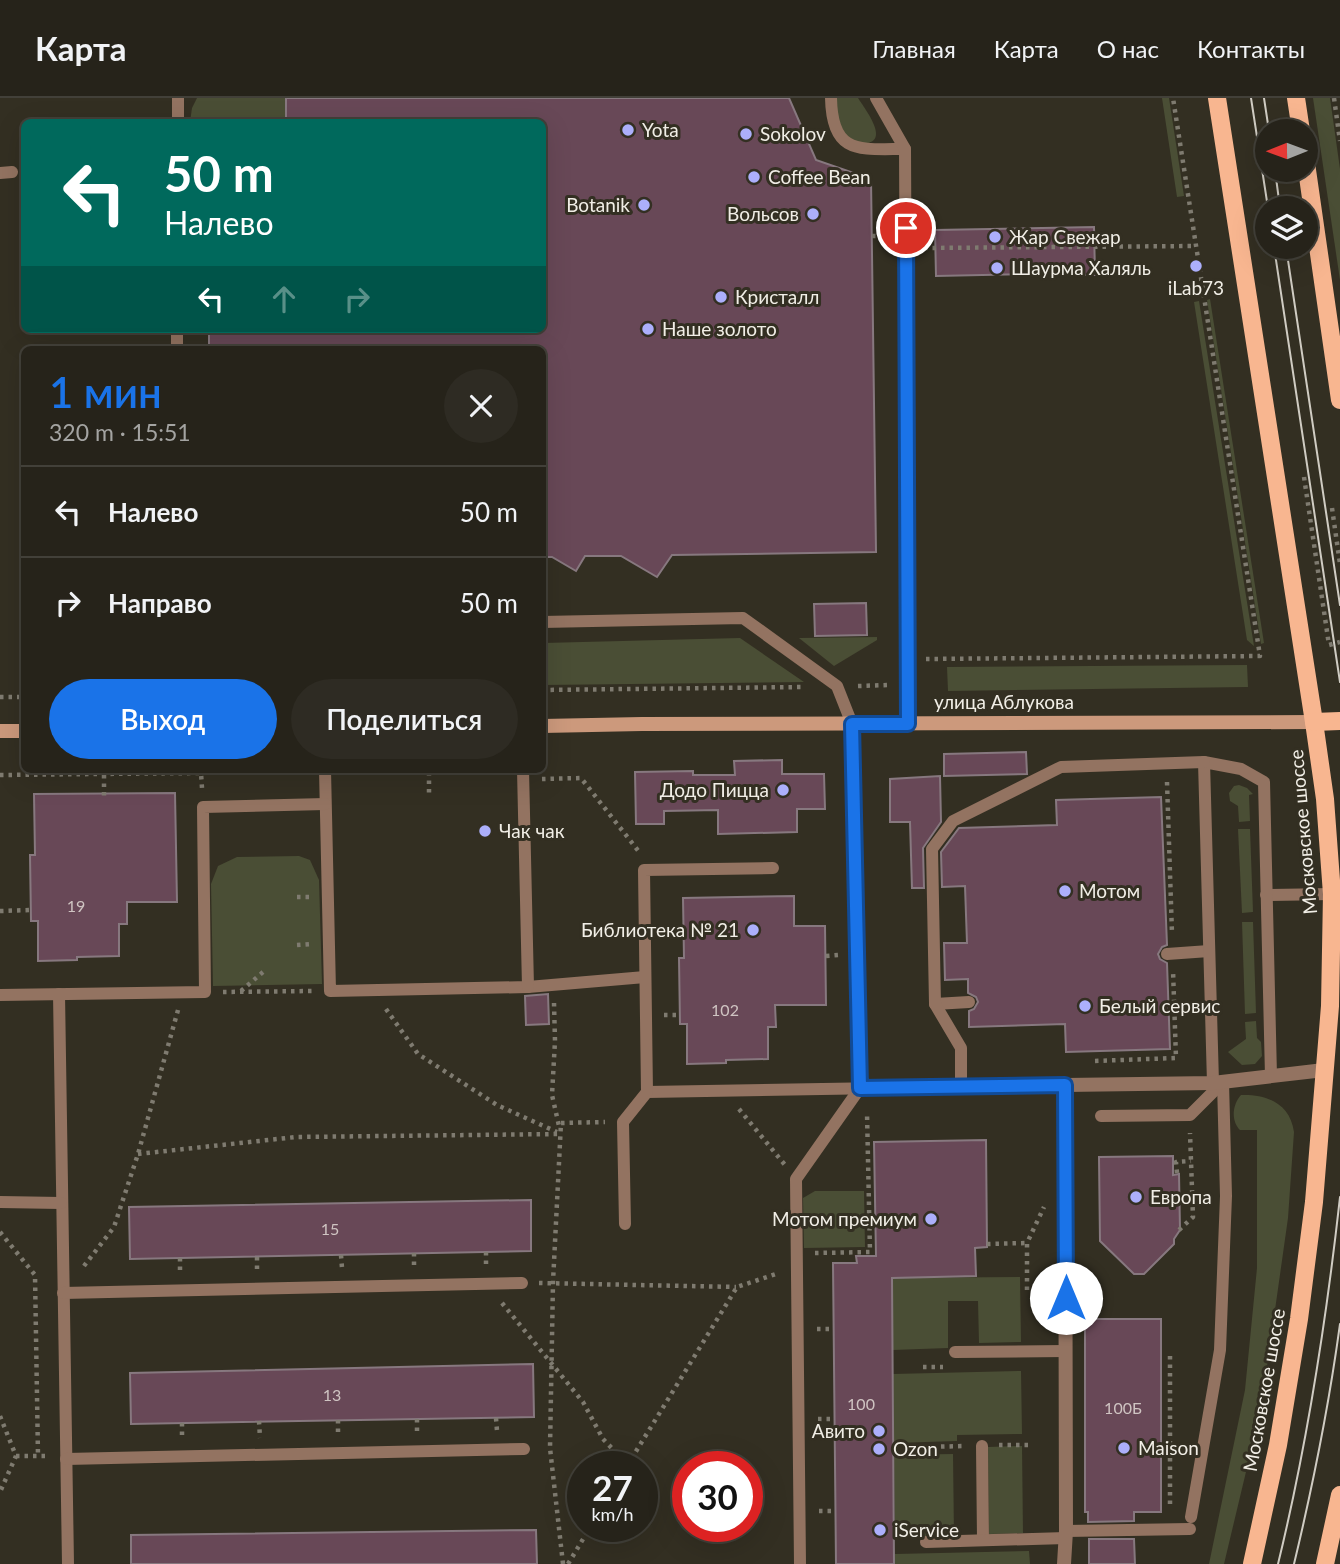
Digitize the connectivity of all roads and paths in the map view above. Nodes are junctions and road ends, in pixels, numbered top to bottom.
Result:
1 (178, 98) edge
2 (831, 98) edge
3 (876, 98) edge
4 (1173, 98) edge
5 (1217, 98) edge
6 (1296, 98) edge
7 (1334, 98) edge
8 (178, 119) edge
9 (1299, 119) edge
10 (1340, 141) edge
11 (905, 149) junction
12 (1309, 182) edge
13 (872, 236) dead end
14 (885, 236) dead end
15 (1196, 247) junction
16 (906, 248) junction
17 (1340, 400) edge
18 (1304, 477) dead end
19 (1332, 508) dead end
20 (1340, 564) edge
21 (546, 622) edge
22 (1340, 642) edge
23 (908, 659) junction
24 (888, 685) dead end
25 (837, 686) junction
26 (546, 690) edge
27 (0, 697) edge
28 (21, 697) edge
29 (1340, 721) edge
30 (1314, 722) junction
31 (852, 724) junction
32 (908, 724) junction
33 (546, 726) edge
34 (0, 731) edge
35 (21, 731) edge
36 (1204, 762) junction
37 (201, 773) dead end
38 (325, 773) edge
39 (429, 773) edge
40 (523, 774) edge
41 (0, 775) edge
42 (104, 775) junction
43 (429, 795) dead end
44 (104, 799) dead end
45 (325, 804) junction
46 (773, 868) dead end
47 (644, 870) junction
48 (1332, 894) junction
49 (1266, 895) junction
50 (0, 911) edge
51 (31, 911) dead end
52 (1209, 951) junction
53 (1167, 954) dead end
54 (263, 972) dead end
55 (645, 977) junction
56 (553, 985) junction
57 (528, 987) junction
58 (372, 990) junction
59 (331, 991) junction
60 (205, 992) junction
61 (240, 992) junction
62 (183, 993) junction
63 (59, 994) junction
64 (0, 995) edge
65 (968, 1002) dead end
66 (935, 1004) junction
67 (667, 1015) dead end
68 (680, 1015) dead end
69 (1170, 1049) dead end
70 (1177, 1058) dead end
71 (1324, 1070) junction
72 (1271, 1076) junction
73 (1218, 1083) junction
74 (1065, 1085) junction
75 (961, 1087) junction
76 (863, 1088) junction
77 (724, 1091) junction
78 (647, 1092) junction
79 (1190, 1115) junction
80 (1101, 1116) dead end
81 (623, 1122) junction
82 (561, 1134) junction
83 (138, 1154) junction
84 (1191, 1161) junction
85 (1177, 1173) dead end
86 (796, 1179) junction
87 (0, 1202) edge
88 (61, 1203) junction
89 (1045, 1206) dead end
90 (625, 1224) dead end
91 (1179, 1230) dead end
92 (0, 1232) edge
93 (1027, 1243) junction
94 (987, 1244) dead end
95 (797, 1254) junction
96 (764, 1278) dead end
97 (553, 1282) junction
98 (522, 1283) joint
99 (487, 1284) junction
100 (740, 1287) junction
101 (1027, 1290) dead end
102 (62, 1293) junction
103 (1066, 1351) junction
104 (956, 1352) dead end
105 (1170, 1356) dead end
106 (551, 1364) junction
107 (0, 1416) edge
108 (1029, 1445) dead end
109 (982, 1446) junction
110 (924, 1447) dead end
111 (524, 1449) dead end
112 (614, 1451) edge
113 (636, 1451) edge
114 (16, 1456) junction
115 (38, 1456) junction
116 (66, 1458) junction
117 (0, 1492) edge
118 (1340, 1495) edge
119 (1170, 1517) dead end
120 (1337, 1527) edge
121 (1066, 1534) junction
122 (983, 1540) junction
123 (580, 1542) edge
124 (926, 1542) dead end
125 (68, 1564) edge
126 (566, 1564) edge
127 (800, 1564) edge
128 (1064, 1564) edge
129 (1252, 1564) edge
130 (1325, 1564) edge

1 - 8 lane
2 - 11 lane
3 - 11 lane
4 - 15 path
5 - 30 main road, Московское шоссе
6 - 9 main road
7 - 10 path
11 - 16 lane
12 - 17 main road
13 - 14 path
15 - 16 path
15 - 23 path
16 - 23 lane
18 - 22 path
19 - 20 path
21 - 25 lane
23 - 32 lane
24 - 25 path
25 - 26 path
25 - 31 lane
27 - 28 path
29 - 30 main road, улица Аблукова
30 - 32 street, улица Аблукова
30 - 48 main road, Московское шоссе
31 - 32 street, улица Аблукова
31 - 33 street, улица Аблукова
31 - 76 lane
34 - 35 street
36 - 49 lane
36 - 52 lane
36 - 66 lane
37 - 42 path
38 - 45 lane
39 - 43 path
40 - 47 path
40 - 57 lane
41 - 42 path
42 - 44 path
45 - 59 lane
45 - 60 lane
46 - 47 lane
47 - 55 lane
48 - 49 lane
48 - 71 main road, Московское шоссе
49 - 72 lane
50 - 51 path
52 - 53 lane
52 - 73 lane
54 - 61 path
55 - 56 lane
55 - 78 lane
56 - 57 lane
56 - 82 path
57 - 58 lane
58 - 59 lane
58 - 82 path
59 - 61 path
60 - 61 path
60 - 62 lane
62 - 63 lane
62 - 83 path
63 - 64 lane
63 - 88 lane
65 - 66 lane
66 - 75 lane
67 - 68 path
69 - 70 path
71 - 72 street
71 - 129 main road, Московское шоссе
72 - 73 street
73 - 74 street
73 - 79 lane
73 - 121 lane
74 - 75 lane
74 - 103 street
75 - 76 lane
76 - 77 lane
76 - 86 lane
76 - 95 path
77 - 78 lane
77 - 86 path
78 - 81 lane
79 - 80 lane
79 - 84 path
81 - 82 path
81 - 90 lane
82 - 83 path
82 - 97 path
83 - 102 path
84 - 85 path
84 - 91 path
86 - 95 lane
87 - 88 lane
88 - 102 lane
89 - 93 path
92 - 115 path
93 - 94 path
93 - 101 path
95 - 127 lane
96 - 100 path
97 - 98 path
97 - 100 path
97 - 106 path
98 - 99 lane
99 - 102 lane
99 - 106 path
100 - 113 path
102 - 116 lane
103 - 104 lane
103 - 121 street
105 - 119 path
106 - 112 path
106 - 126 path
107 - 114 path
108 - 109 path
109 - 110 path
109 - 122 lane
111 - 116 lane
114 - 115 path
114 - 117 path
115 - 116 path
116 - 125 lane
118 - 120 main road
120 - 130 main road
121 - 122 lane
121 - 128 street
122 - 124 lane
123 - 126 path

